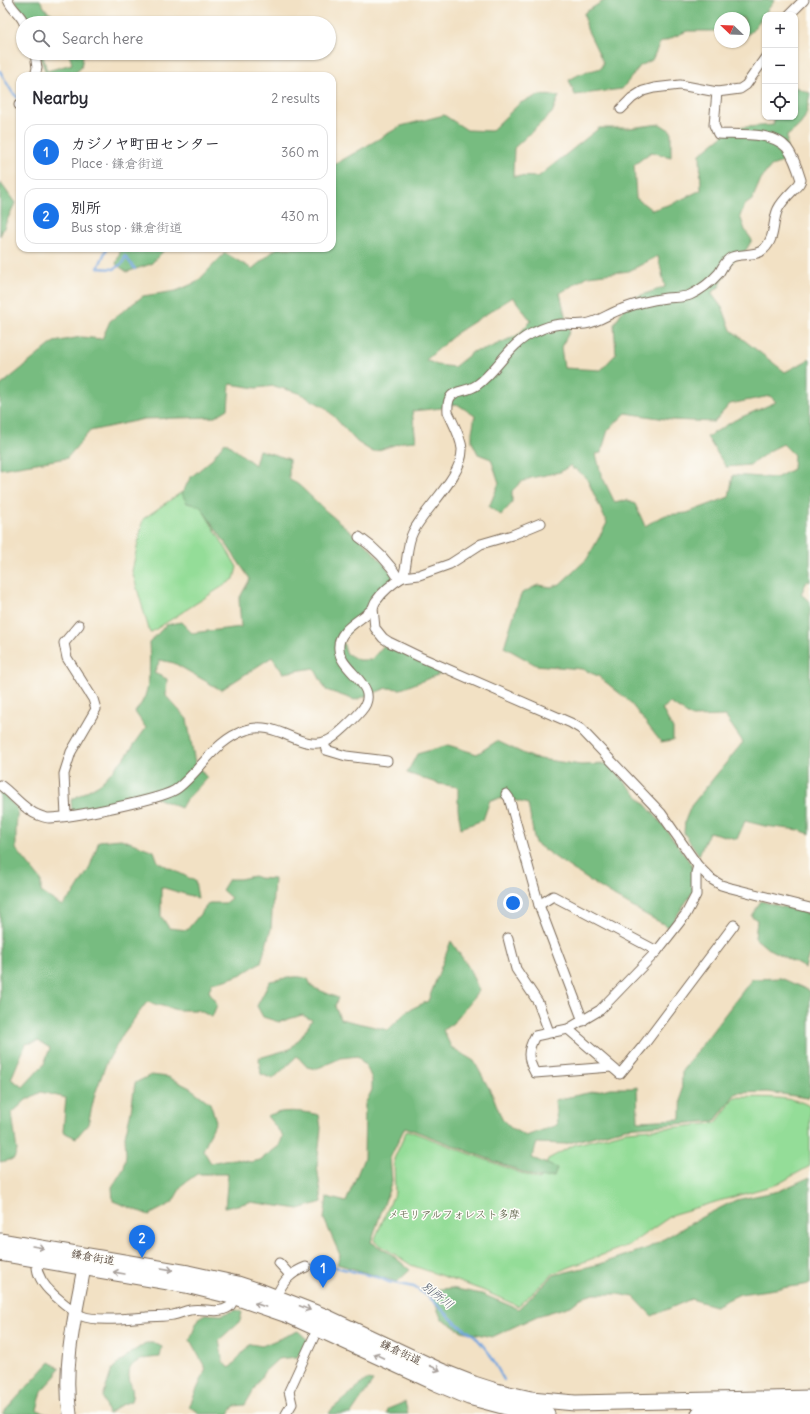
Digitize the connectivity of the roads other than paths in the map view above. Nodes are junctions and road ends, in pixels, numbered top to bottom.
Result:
1 (8, 0) edge
2 (804, 0) edge
3 (792, 12) edge
4 (21, 16) edge
5 (36, 60) edge
6 (762, 62) edge
7 (36, 72) edge
8 (717, 92) junction
9 (621, 109) dead end
10 (541, 523) dead end
11 (359, 537) dead end
12 (401, 578) junction
13 (373, 608) junction
14 (79, 625) dead end
15 (324, 742) junction
16 (387, 761) dead end
17 (0, 785) edge
18 (506, 794) dead end
19 (66, 816) junction
20 (698, 866) junction
21 (539, 905) junction
22 (810, 908) edge
23 (734, 925) dead end
24 (508, 938) dead end
25 (656, 951) junction
26 (583, 1021) junction
27 (568, 1029) junction
28 (548, 1032) junction
29 (611, 1067) junction
30 (0, 1240) edge
31 (0, 1252) edge
32 (86, 1257) junction
33 (37, 1259) junction
34 (279, 1263) dead end
35 (306, 1267) dead end
36 (290, 1275) junction
37 (236, 1290) junction
38 (276, 1297) junction
39 (76, 1312) junction
40 (318, 1328) junction
41 (810, 1398) edge
42 (492, 1403) junction
43 (735, 1409) edge
44 (810, 1412) edge
45 (70, 1414) edge
46 (286, 1414) edge
47 (547, 1414) edge
48 (699, 1414) edge

1 - 4 street
2 - 3 street
5 - 7 street
6 - 8 street
8 - 9 street
8 - 12 street
10 - 12 street
11 - 12 street
12 - 13 street
13 - 15 street
13 - 20 street
14 - 19 street
15 - 16 street
15 - 19 street
17 - 19 street
18 - 21 street
20 - 22 street
20 - 25 street
21 - 25 street
21 - 26 street
23 - 29 street
24 - 28 street
25 - 26 street
26 - 27 street
27 - 28 street
27 - 29 street
28 - 29 street
30 -> 32 main road, 鎌倉街道
31 - 33 main road, 鎌倉街道
32 - 33 main road, 鎌倉街道
32 - 37 main road, 鎌倉街道
32 - 39 street
33 - 39 street
34 - 36 street
35 - 36 street
36 - 38 street
37 - 38 main road, 鎌倉街道
37 - 39 street
40 -> 37 main road, 鎌倉街道
38 -> 42 main road, 鎌倉街道
39 - 45 street
42 -> 40 main road, 鎌倉街道
40 - 46 street
41 - 43 main road, 鎌倉街道
42 - 43 main road, 鎌倉街道
42 - 47 main road, 鎌倉街道
43 - 44 main road, 鎌倉街道
43 - 48 main road, 鎌倉街道

